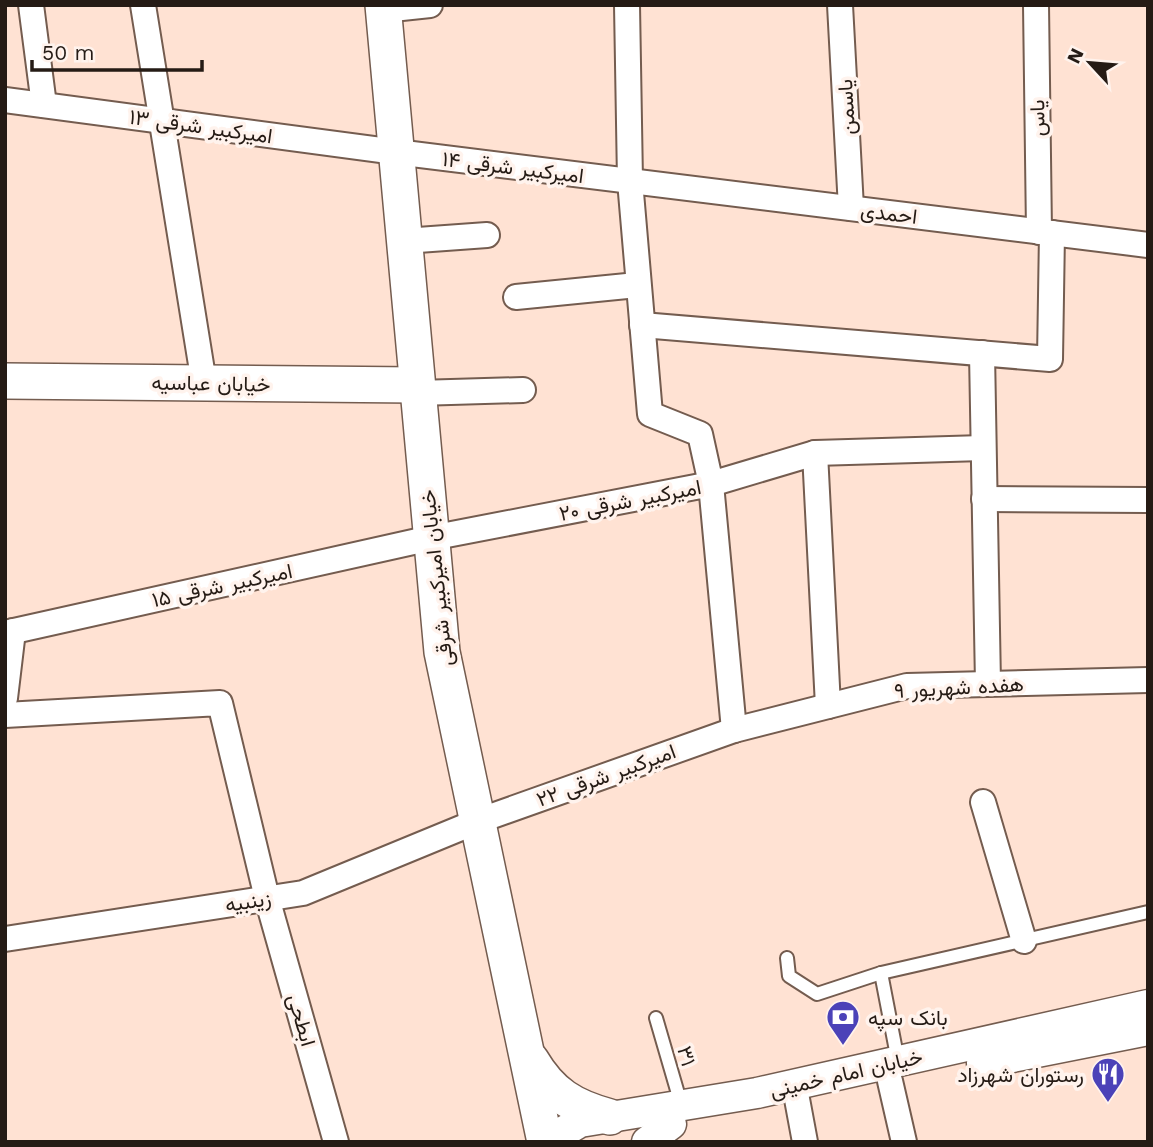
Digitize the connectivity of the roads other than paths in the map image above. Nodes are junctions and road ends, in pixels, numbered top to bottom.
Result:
1 (31, 5) edge
2 (143, 5) edge
3 (430, 5) edge
4 (627, 5) edge
5 (840, 5) edge
6 (1036, 5) edge
7 (383, 8) edge
8 (5, 100) edge
9 (44, 105) junction
10 (162, 121) junction
11 (396, 152) junction
12 (630, 181) junction
13 (851, 208) junction
14 (1045, 232) junction
15 (487, 235) dead end
16 (404, 242) junction
17 (1148, 245) edge
18 (637, 285) junction
19 (516, 297) dead end
20 (642, 325) junction
21 (982, 353) junction
22 (5, 381) edge
23 (204, 383) junction
24 (417, 389) junction
25 (523, 390) dead end
26 (983, 448) junction
27 (815, 453) junction
28 (711, 484) junction
29 (984, 499) junction
30 (1148, 500) edge
31 (431, 538) junction
32 (9, 632) edge
33 (1148, 680) edge
34 (988, 684) junction
35 (5, 698) edge
36 (828, 706) junction
37 (5, 715) edge
38 (734, 730) junction
39 (984, 802) dead end
40 (478, 821) junction
41 (267, 898) junction
42 (1148, 912) edge
43 (5, 939) edge
44 (1024, 941) junction
45 (787, 958) dead end
46 (881, 973) junction
47 (1148, 1005) edge
48 (656, 1018) dead end
49 (1148, 1030) edge
50 (528, 1055) junction
51 (894, 1071) junction
52 (797, 1099) junction
53 (676, 1114) junction
54 (599, 1129) edge
55 (336, 1142) edge
56 (546, 1142) edge
57 (647, 1142) edge
58 (805, 1142) edge
59 (904, 1142) edge

1 - 9 street
2 - 10 street
3 - 7 street
4 - 12 street
5 - 13 street, یاسمن
6 - 14 street, یاس
7 - 11 main road, خیابان امیرکبیر شرقی
8 - 9 street, امیرکبیر شرقی ۱۳
9 - 10 street, امیرکبیر شرقی ۱۳
10 - 11 street, امیرکبیر شرقی ۱۳
10 - 23 street
11 - 12 street, امیرکبیر شرقی ۱۴
11 - 16 main road, خیابان امیرکبیر شرقی
12 - 13 street, احمدی
12 - 18 street
13 - 14 street, احمدی
14 - 17 street, احمدی
14 - 21 street, یاس
15 - 16 street
16 - 24 main road, خیابان امیرکبیر شرقی
18 - 19 street
18 - 20 street
20 - 21 street
20 - 28 street
21 - 26 street
22 - 23 main road, خیابان عباسیه
23 - 24 main road, خیابان عباسیه
24 - 25 street
24 - 31 main road, خیابان امیرکبیر شرقی
26 - 27 street
26 - 29 street
27 - 28 street
27 - 36 street
28 - 31 street, امیرکبیر شرقی ۲۰
28 - 38 street, امیرکبیر شرقی ۲۰
29 - 30 street
29 - 34 street
31 - 32 street, امیرکبیر شرقی ۱۵
31 - 40 main road, خیابان امیرکبیر شرقی
32 - 35 street
33 - 34 street, هفده شهریور ۹
34 - 36 street, هفده شهریور ۹
36 - 38 street, هفده شهریور ۹
37 - 41 street, ابطحی
38 - 40 street, امیرکبیر شرقی ۲۲
39 - 44 street
40 - 41 street, زینبیه
40 - 50 main road, خیابان امیرکبیر شرقی
41 - 43 street, زینبیه
41 - 55 street, ابطحی
42 - 44 lane
44 - 46 lane
45 - 46 lane
46 - 51 lane
47 - 51 street, خیابان امام خمینی
48 - 53 lane, ۳۱
49 - 51 street, خیابان امام خمینی
50 - 54 main road
50 - 56 main road, خیابان امیرکبیر شرقی
51 - 52 street, خیابان امام خمینی
51 - 53 street, خیابان امام خمینی
51 - 59 street
52 - 53 street, خیابان امام خمینی
52 - 58 street
53 - 54 street, خیابان امام خمینی
53 - 57 street
54 - 56 street, خیابان امام خمینی

